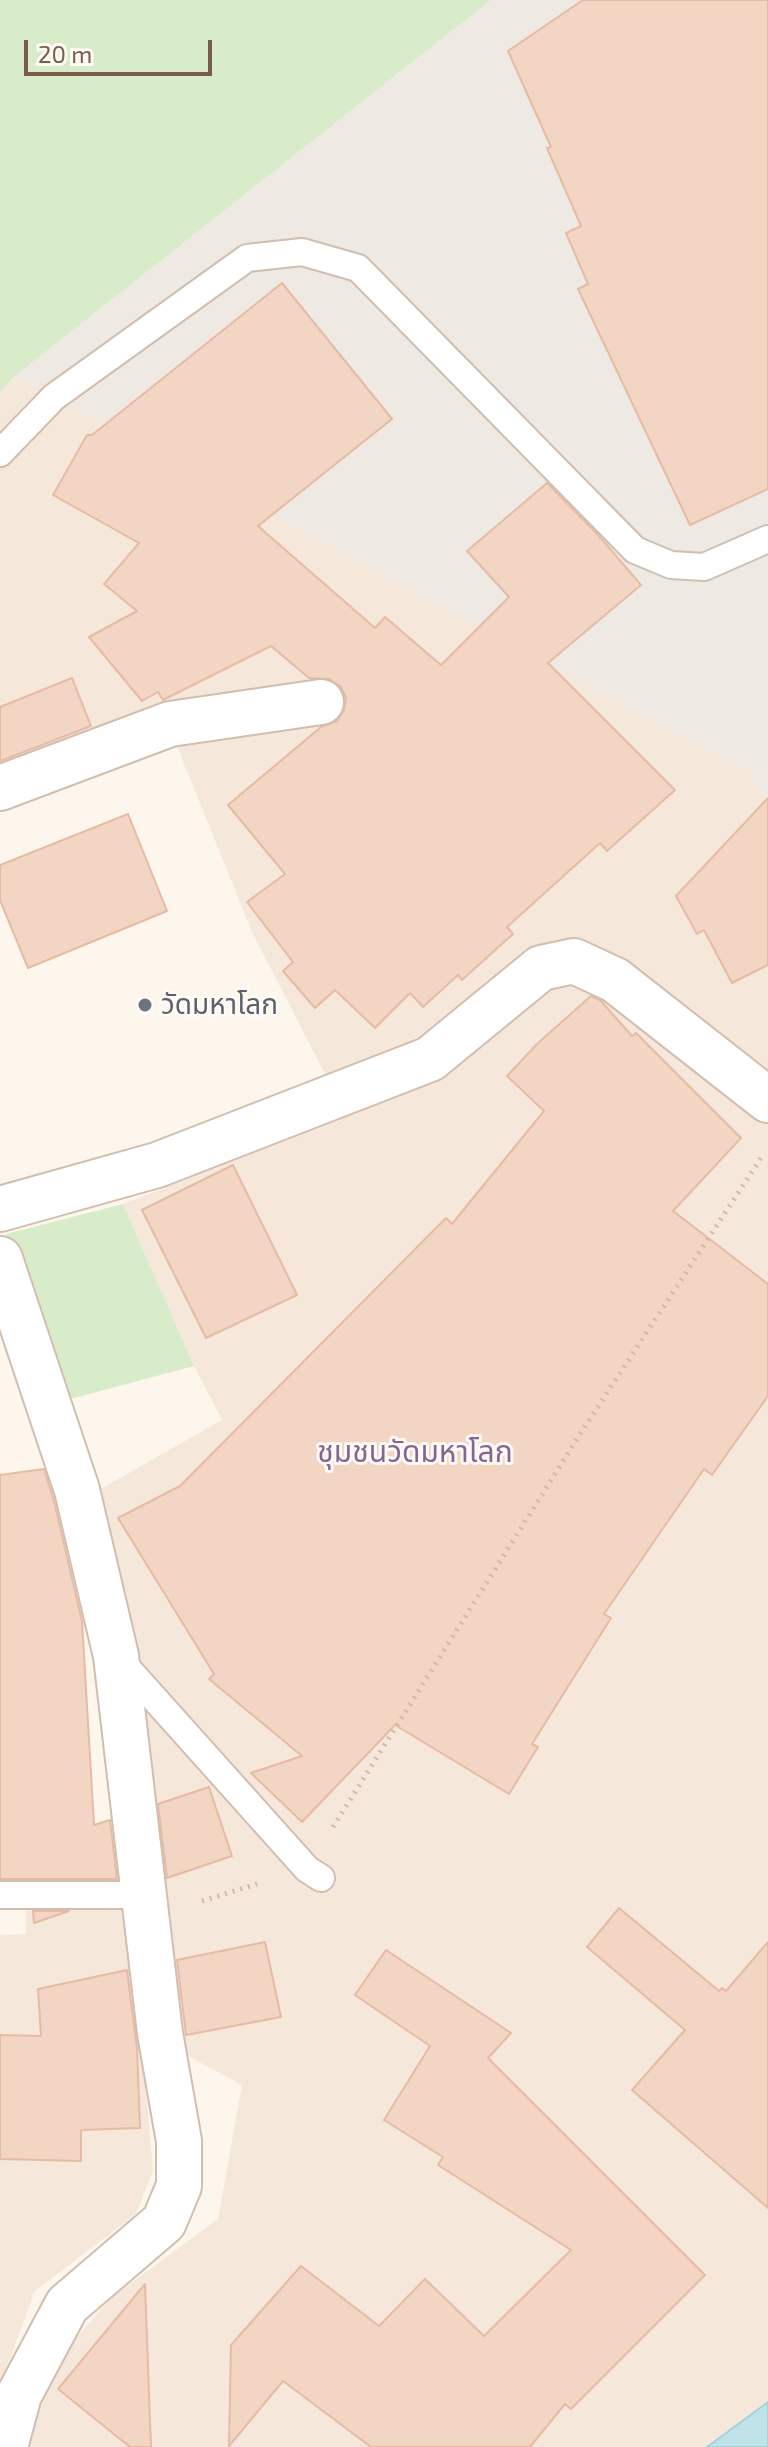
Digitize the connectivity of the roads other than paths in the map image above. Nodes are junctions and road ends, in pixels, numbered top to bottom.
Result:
1 (0, 453) edge
2 (768, 539) edge
3 (321, 702) dead end
4 (0, 788) edge
5 (768, 1100) edge
6 (0, 1209) edge
7 (0, 1259) edge
8 (116, 1656) junction
9 (314, 1874) road end
10 (0, 1895) edge
11 (145, 1906) junction
12 (5, 2447) edge

1 - 2 lane
3 - 4 street
5 - 6 street
7 - 8 street
8 - 9 lane
8 - 11 street
10 - 11 lane
11 - 12 street

